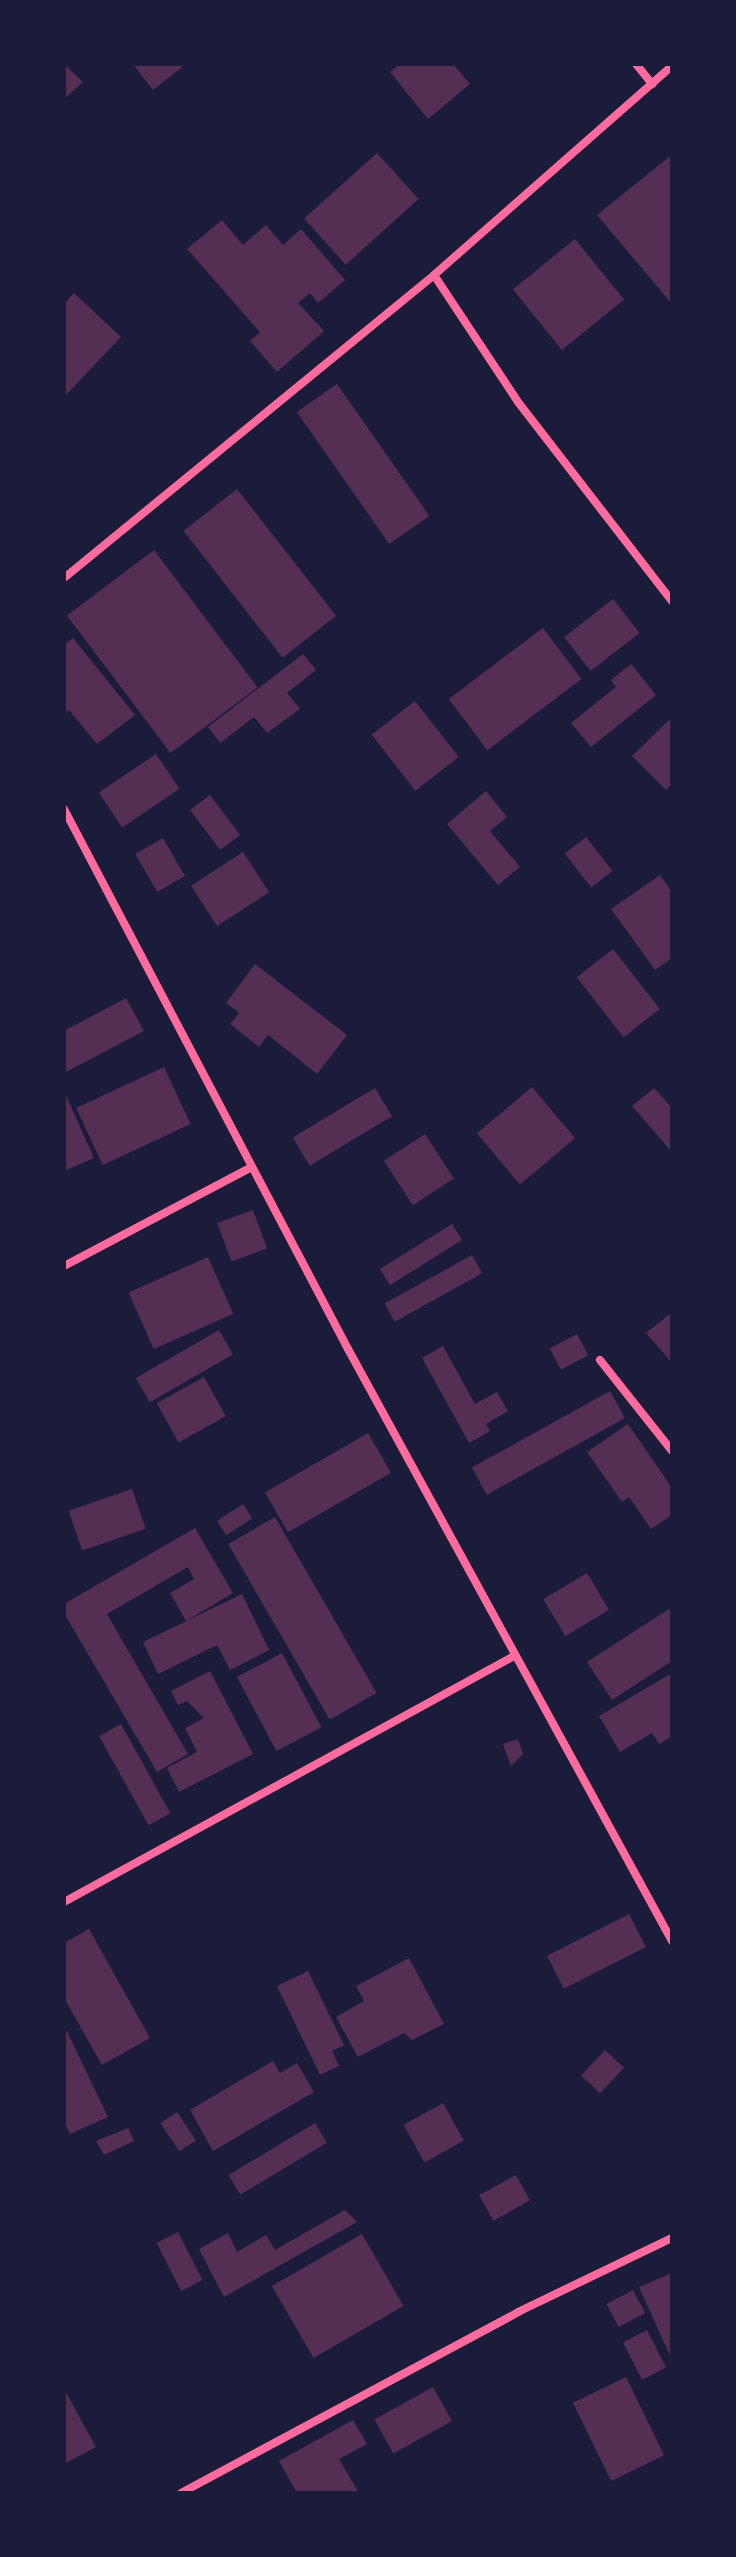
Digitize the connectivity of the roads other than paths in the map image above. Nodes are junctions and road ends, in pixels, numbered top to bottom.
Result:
1 (636, 64) edge
2 (672, 66) edge
3 (652, 84) junction
4 (434, 275) junction
5 (64, 578) edge
6 (672, 601) edge
7 (64, 809) edge
8 (252, 1167) junction
9 (64, 1266) edge
10 (600, 1360) dead end
11 (672, 1451) edge
12 (514, 1656) junction
13 (64, 1902) edge
14 (672, 1941) edge
15 (672, 2238) edge
16 (181, 2493) edge

1 - 3 street
2 - 3 street
3 - 4 street
4 - 5 street
4 - 6 street
7 - 8 street
8 - 9 street
8 - 12 street
10 - 11 street
12 - 13 street
12 - 14 street
15 - 16 street

